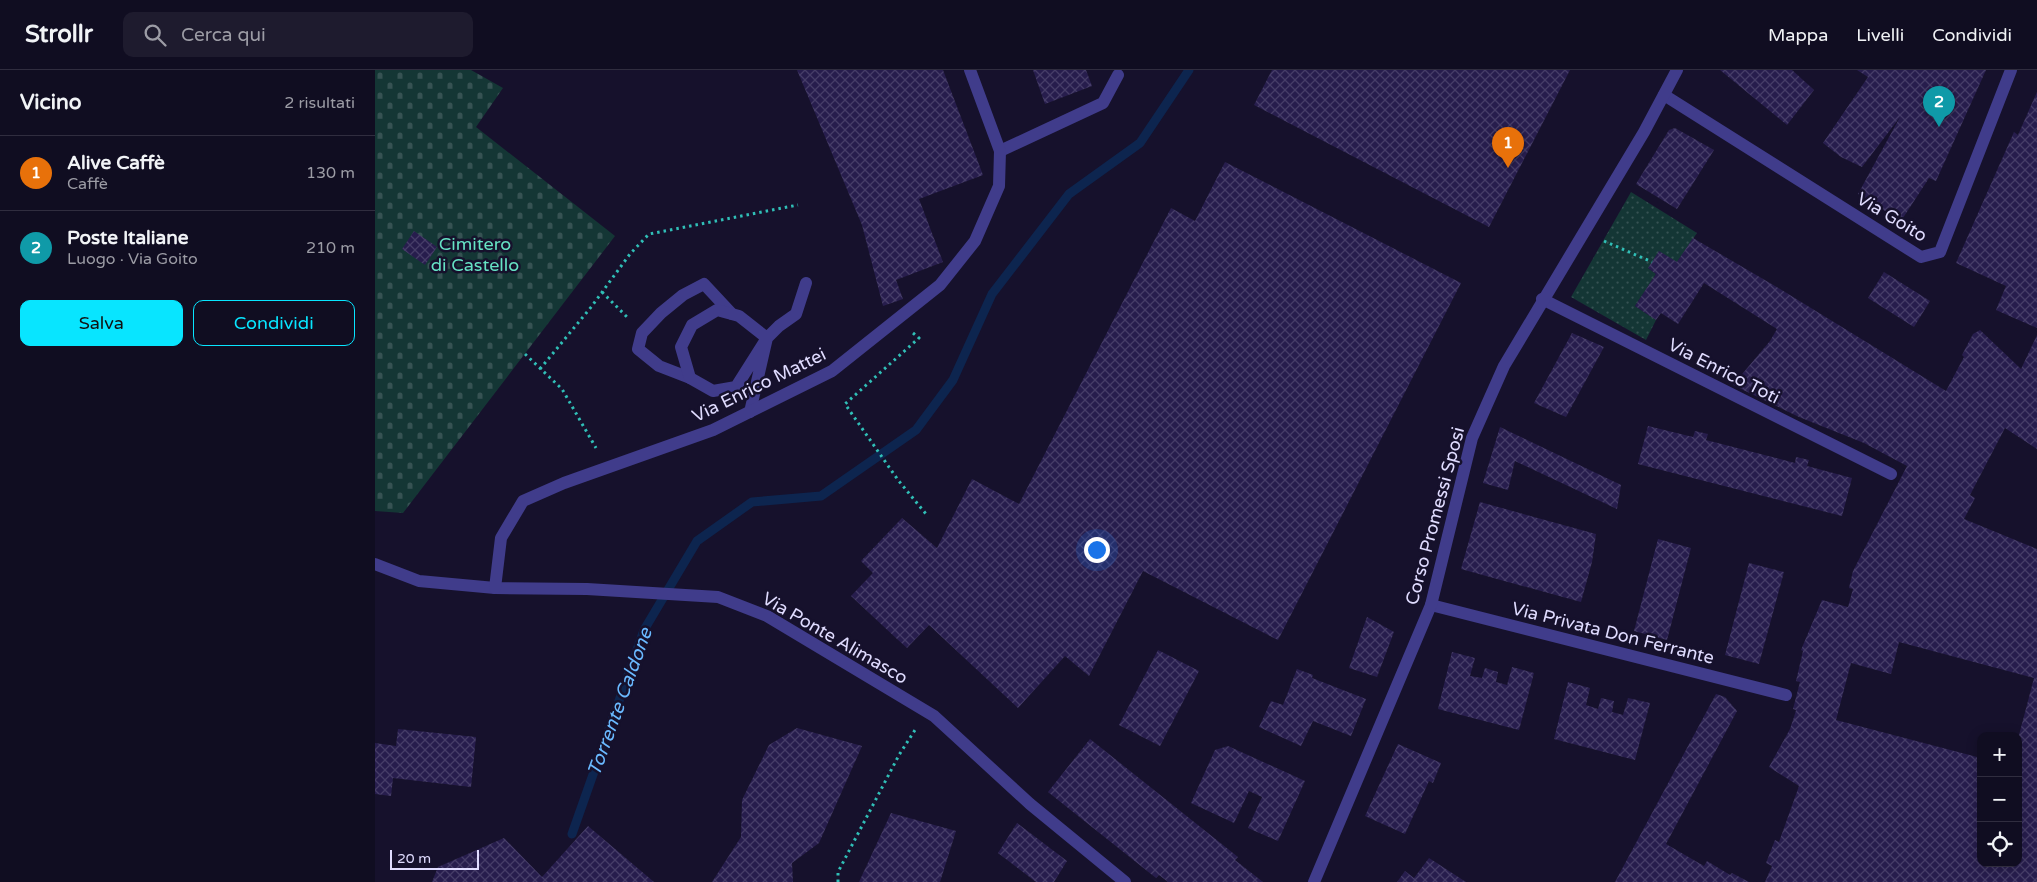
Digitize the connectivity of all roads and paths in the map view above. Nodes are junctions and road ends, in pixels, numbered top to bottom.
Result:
1 (969, 70) edge
2 (1677, 70) edge
3 (2011, 70) edge
4 (1118, 75) dead end
5 (1664, 95) junction
6 (1000, 150) junction
7 (798, 205) dead end
8 (1604, 240) dead end
9 (1652, 262) dead end
10 (806, 283) dead end
11 (602, 292) junction
12 (1542, 299) junction
13 (732, 314) junction
14 (643, 333) junction
15 (767, 338) junction
16 (907, 339) dead end
17 (525, 354) dead end
18 (541, 369) junction
19 (690, 378) junction
20 (750, 412) junction
21 (601, 470) junction
22 (1891, 474) dead end
23 (926, 514) dead end
24 (375, 564) edge
25 (495, 588) junction
26 (1431, 605) junction
27 (1786, 695) dead end
28 (927, 711) junction
29 (838, 882) edge
30 (1125, 882) edge
31 (1314, 882) edge

1 - 6 street, Via Enrico Mattei
2 - 5 street, Corso Promessi Sposi
3 - 5 street, Via Goito
4 - 6 street
5 - 12 street, Corso Promessi Sposi
6 - 20 street, Via Enrico Mattei
7 - 11 path
8 - 9 path
10 - 15 street
11 - 14 path
11 - 18 path
12 - 22 street, Via Enrico Toti
12 - 26 street, Corso Promessi Sposi
13 - 14 street
13 - 15 street
13 - 19 street
14 - 19 street
15 - 19 street
15 - 20 street
16 - 23 path
17 - 18 path
18 - 21 path
20 - 21 street, Via Enrico Mattei
21 - 25 street, Via Enrico Mattei
24 - 25 street, Via Ponte Alimasco
25 - 28 street, Via Ponte Alimasco
26 - 27 street, Via Privata Don Ferrante
26 - 31 street, Corso Promessi Sposi
28 - 29 path
28 - 30 street, Via Ponte Alimasco

